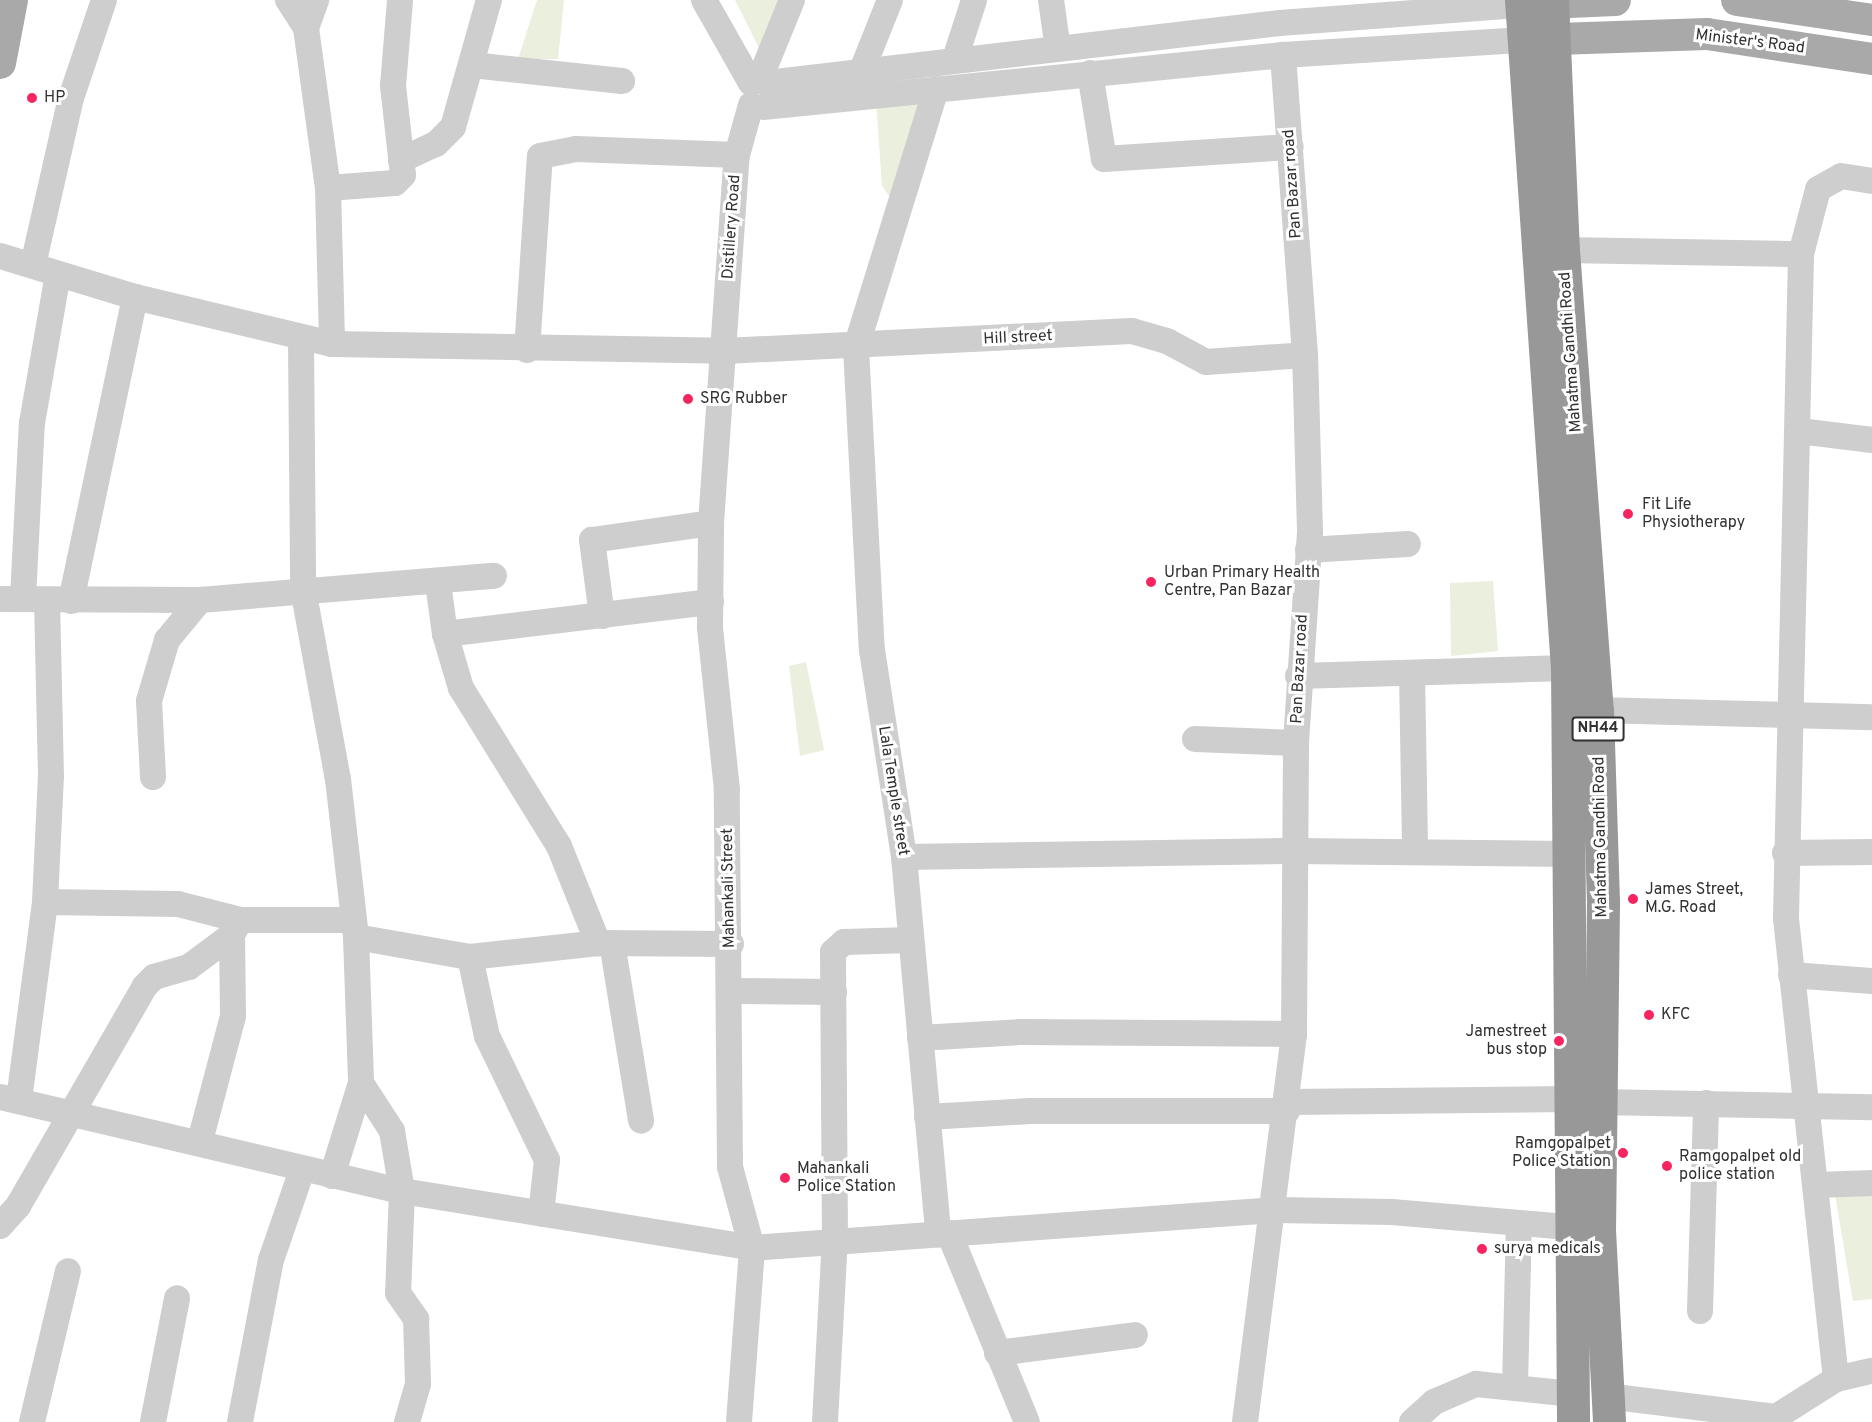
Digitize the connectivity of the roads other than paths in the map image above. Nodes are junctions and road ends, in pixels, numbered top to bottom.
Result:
1 (12, 0) edge
2 (104, 0) edge
3 (288, 0) edge
4 (315, 0) edge
5 (400, 0) edge
6 (489, 0) edge
7 (704, 0) edge
8 (792, 0) edge
9 (890, 0) edge
10 (974, 0) edge
11 (1051, 0) edge
12 (1616, 0) edge
13 (1737, 0) edge
14 (1537, 2) edge
15 (1872, 21) edge
16 (306, 28) junction
17 (1539, 39) junction
18 (1059, 50) junction
19 (1283, 56) junction
20 (955, 59) junction
21 (1872, 59) edge
22 (0, 63) edge
23 (472, 64) junction
24 (862, 70) junction
25 (1090, 74) junction
26 (622, 81) dead end
27 (936, 89) junction
28 (758, 92) junction
29 (866, 97) junction
30 (1291, 147) junction
31 (737, 155) junction
32 (401, 160) junction
33 (1872, 181) edge
34 (328, 188) junction
35 (1563, 250) junction
36 (1801, 254) junction
37 (0, 256) edge
38 (33, 265) junction
39 (58, 274) junction
40 (135, 297) junction
41 (301, 341) junction
42 (332, 344) junction
43 (856, 348) junction
44 (527, 350) junction
45 (724, 351) junction
46 (1305, 356) junction
47 (1799, 431) junction
48 (1872, 440) edge
49 (711, 523) junction
50 (1408, 544) dead end
51 (1308, 550) junction
52 (494, 576) dead end
53 (438, 583) junction
54 (303, 589) junction
55 (35, 599) edge
56 (200, 600) junction
57 (711, 602) junction
58 (602, 616) junction
59 (445, 634) junction
60 (1567, 669) junction
61 (1412, 673) junction
62 (1298, 676) junction
63 (1597, 710) junction
64 (1793, 712) junction
65 (1872, 717) edge
66 (1195, 739) dead end
67 (1296, 743) junction
68 (153, 777) dead end
69 (1295, 851) junction
70 (1415, 851) junction
71 (1872, 852) edge
72 (1785, 853) junction
73 (1571, 854) junction
74 (904, 857) junction
75 (45, 902) junction
76 (236, 927) junction
77 (355, 929) junction
78 (911, 940) junction
79 (605, 943) junction
80 (731, 945) junction
81 (470, 957) junction
82 (1791, 975) junction
83 (1872, 981) edge
84 (731, 991) junction
85 (834, 992) junction
86 (1294, 1034) junction
87 (920, 1038) junction
88 (361, 1083) junction
89 (9, 1098) edge
90 (1586, 1101) junction
91 (1706, 1103) junction
92 (1288, 1107) junction
93 (1811, 1107) junction
94 (1872, 1107) edge
95 (70, 1113) junction
96 (927, 1117) junction
97 (641, 1121) dead end
98 (200, 1141) junction
99 (302, 1170) junction
100 (332, 1176) junction
101 (1872, 1183) edge
102 (1818, 1185) junction
103 (402, 1191) junction
104 (1275, 1210) junction
105 (541, 1214) junction
106 (1519, 1223) junction
107 (0, 1226) edge
108 (1583, 1229) junction
109 (944, 1233) junction
110 (835, 1240) junction
111 (752, 1248) junction
112 (68, 1271) dead end
113 (177, 1298) dead end
114 (1700, 1311) dead end
115 (1135, 1335) dead end
116 (997, 1353) junction
117 (1872, 1371) edge
118 (1836, 1379) junction
119 (1515, 1386) junction
120 (1572, 1408) edge
121 (1608, 1409) edge
122 (1682, 1414) edge
123 (1777, 1419) edge
124 (32, 1422) edge
125 (153, 1422) edge
126 (240, 1422) edge
127 (407, 1422) edge
128 (739, 1422) edge
129 (825, 1422) edge
130 (1027, 1422) edge
131 (1245, 1422) edge
132 (1412, 1422) edge

1 - 22 main road
2 - 38 street
3 - 16 street
4 - 16 street
5 - 32 street
6 - 23 street
7 - 28 street
8 - 28 street, Distillery Road
9 - 24 street
10 - 20 street
11 - 18 street
12 - 14 main road
13 - 15 main road
14 - 17 highway, NH44
14 - 18 street
16 - 34 street
17 - 19 street
17 - 21 main road, Minister's Road
17 - 35 highway, Mahatma Gandhi Road / NH44
17 - 60 highway, Mahatma Gandhi Road / NH44
18 - 20 street
19 - 25 street
19 - 30 street, Pan Bazar road
20 - 24 street
23 - 26 street
23 - 32 street
24 - 28 street
24 - 29 street
25 - 27 street
25 - 30 street
27 - 29 street
27 - 43 street
28 - 29 street
28 - 31 street, Distillery Road
30 - 46 street, Pan Bazar road
31 - 44 street
31 - 45 street, Distillery Road
32 - 34 street
33 - 36 street
34 - 42 street
35 - 36 street
35 - 63 highway, Mahatma Gandhi Road / NH44
36 - 47 street
37 - 38 street, Hill street
38 - 39 street, Hill street
39 - 40 street, Hill street
39 - 55 street
40 - 41 street, Hill street
40 - 55 street
41 - 42 street, Hill street
41 - 54 street
42 - 44 street, Hill street
43 - 45 street, Hill street
43 - 46 street, Hill street
43 - 74 street, Lala Temple street
44 - 45 street, Hill street
45 - 49 street, Mahankali Street
46 - 51 street, Pan Bazar road
47 - 48 street
47 - 64 street
49 - 57 street, Mahankali Street
49 - 58 street
50 - 51 street
51 - 62 street, Pan Bazar road
52 - 53 street
53 - 54 street
53 - 59 street
54 - 56 street
54 - 77 street
55 - 56 street
55 - 75 street
56 - 68 street
57 - 58 street
57 - 80 street, Mahankali Street
58 - 59 street
59 - 79 street
60 - 61 street
60 - 73 highway, Mahatma Gandhi Road / NH44
61 - 62 street
61 - 70 street
62 - 67 street, Pan Bazar road
63 - 64 street
63 - 90 highway, Mahatma Gandhi Road / NH44
64 - 65 street
64 - 72 street
66 - 67 street
67 - 69 street, Pan Bazar road
69 - 70 street
69 - 74 street
69 - 86 street, Pan Bazar road
70 - 73 street
71 - 72 street
72 - 82 street
73 - 90 highway, Mahatma Gandhi Road / NH44
74 - 78 street, Lala Temple street
75 - 76 street
75 - 89 street
76 - 77 street
76 - 95 street
76 - 98 street
77 - 81 street
77 - 88 street
78 - 85 street
78 - 87 street, Lala Temple street
79 - 80 street
79 - 81 street
79 - 97 street
80 - 84 street, Mahankali Street
81 - 105 street
82 - 83 street
82 - 93 street
84 - 85 street
84 - 111 street, Mahankali Street
85 - 110 street
86 - 87 street
86 - 92 street, Pan Bazar road
87 - 96 street, Lala Temple street
88 - 100 street
88 - 103 street
89 - 95 street
90 - 91 street
90 - 92 street
90 - 108 highway, Mahatma Gandhi Road / NH44
91 - 93 street
91 - 114 street
92 - 96 street
92 - 104 street, Pan Bazar road
93 - 94 street
93 - 102 street
95 - 98 street
95 - 107 street
96 - 109 street, Lala Temple street
98 - 99 street
99 - 100 street
99 - 126 street
100 - 103 street
101 - 102 street
102 - 118 street
103 - 105 street
103 - 127 street
104 - 106 street
104 - 109 street
104 - 131 street, Pan Bazar road
105 - 111 street
106 - 108 street
106 - 119 street
108 - 120 highway, Mahatma Gandhi Road / NH44
108 - 121 highway, Mahatma Gandhi Road / NH44
109 - 110 street
109 - 116 street, Lala Temple street
110 - 111 street
110 - 129 street
111 - 128 street, Mahankali Street
112 - 124 street
113 - 125 street
115 - 116 street
116 - 130 street, Lala Temple street
117 - 118 street
118 - 123 street
119 - 120 street
119 - 132 street
121 - 122 street
122 - 123 street

